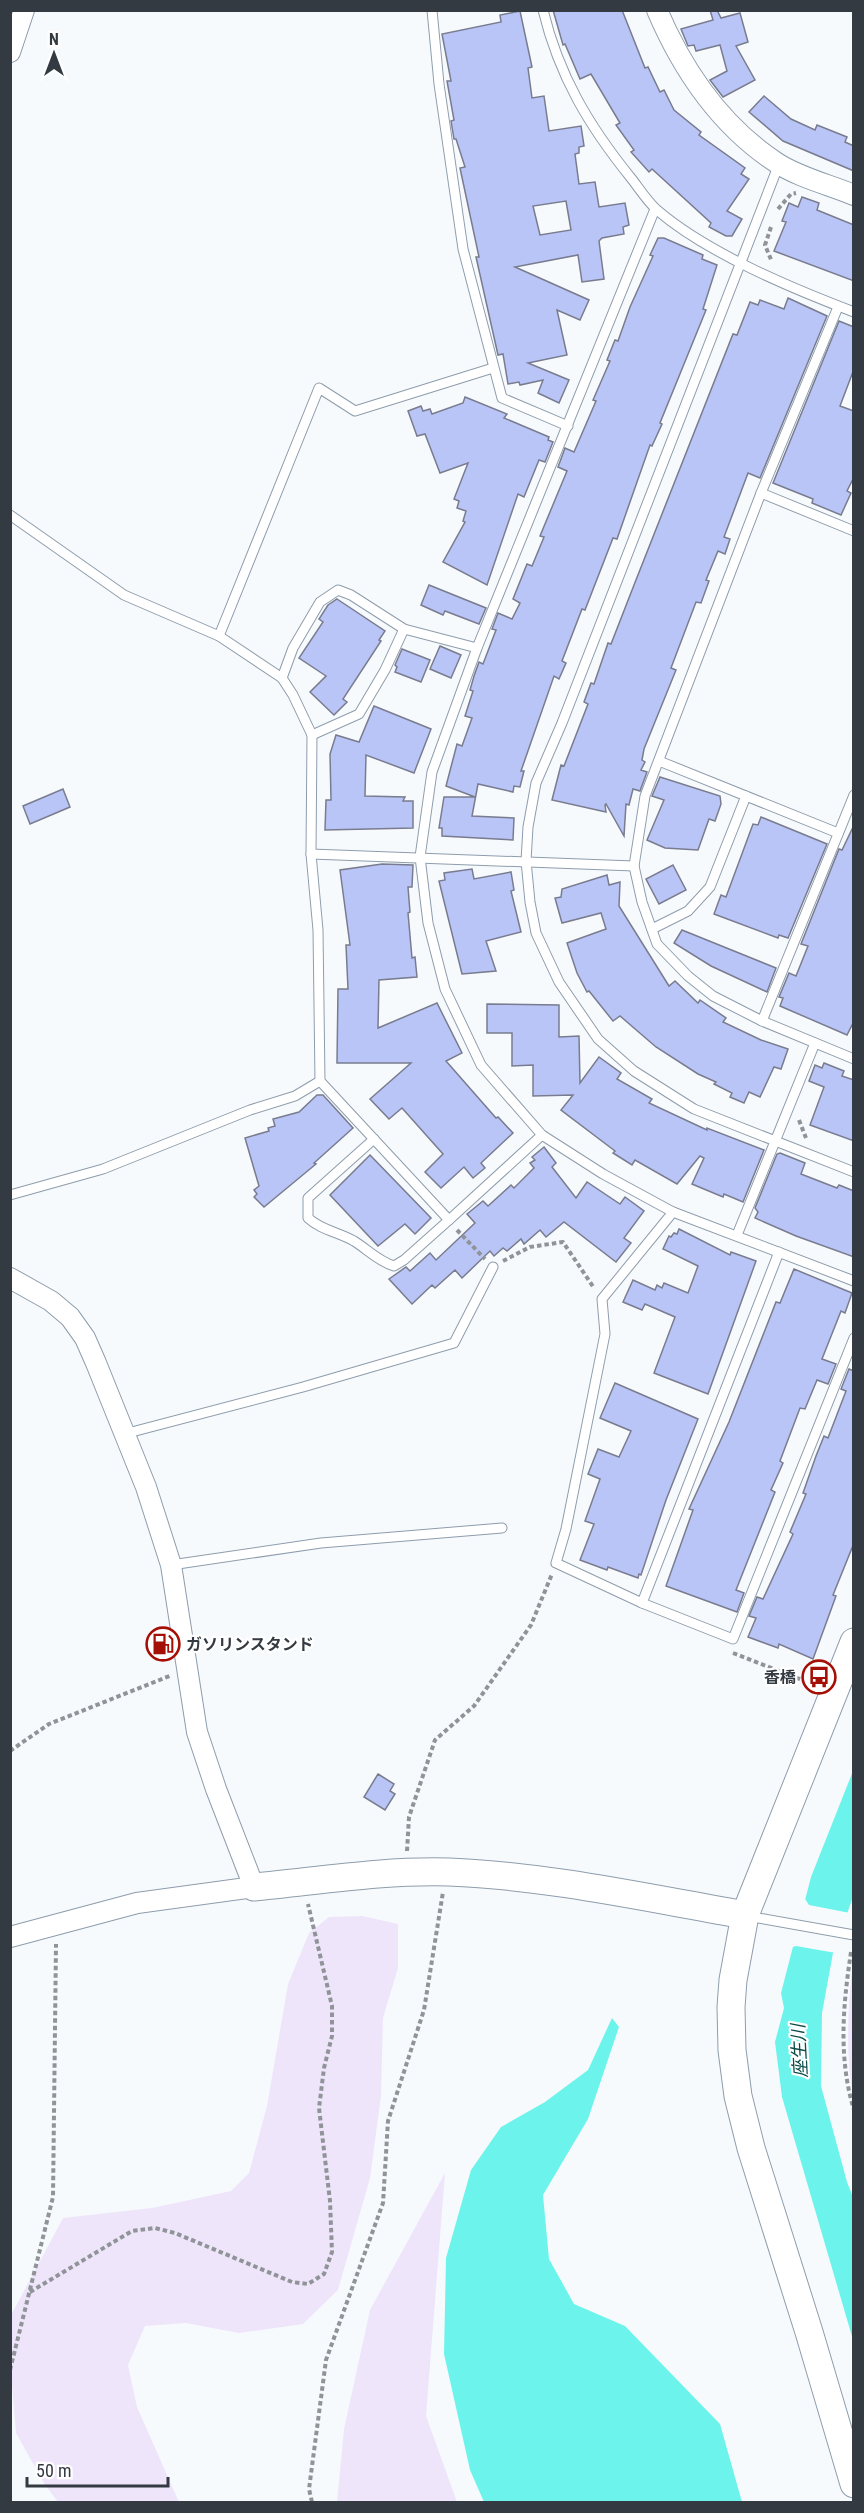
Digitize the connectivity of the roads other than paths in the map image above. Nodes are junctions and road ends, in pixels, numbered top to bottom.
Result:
1 (24, 10) edge
2 (432, 10) edge
3 (543, 10) edge
4 (657, 10) edge
5 (10, 52) edge
6 (779, 164) junction
7 (854, 195) edge
8 (655, 209) junction
9 (741, 262) junction
10 (838, 306) junction
11 (854, 312) edge
12 (493, 368) junction
13 (568, 426) junction
14 (761, 493) junction
15 (10, 515) edge
16 (853, 530) edge
17 (404, 629) junction
18 (219, 636) junction
19 (477, 648) junction
20 (282, 678) junction
21 (312, 735) junction
22 (659, 761) junction
23 (854, 795) edge
24 (746, 796) junction
25 (838, 833) junction
26 (311, 854) junction
27 (420, 856) junction
28 (526, 861) junction
29 (634, 866) junction
30 (652, 929) junction
31 (762, 1021) junction
32 (815, 1043) junction
33 (854, 1059) edge
34 (320, 1081) junction
35 (542, 1135) junction
36 (374, 1139) junction
37 (774, 1140) junction
38 (854, 1172) edge
39 (10, 1195) edge
40 (673, 1212) junction
41 (448, 1220) junction
42 (737, 1235) junction
43 (779, 1252) junction
44 (493, 1267) road end
45 (10, 1278) edge
46 (854, 1281) edge
47 (854, 1338) edge
48 (124, 1434) junction
49 (502, 1528) dead end
50 (171, 1565) junction
51 (642, 1603) junction
52 (854, 1642) edge
53 (254, 1887) junction
54 (745, 1915) junction
55 (852, 1935) edge
56 (10, 1937) edge
57 (854, 2484) edge

1 - 5 street
2 - 12 lane
3 - 8 lane
4 - 6 street
6 - 7 street
6 - 9 lane
8 - 9 lane
8 - 13 lane
9 - 10 lane
9 - 28 lane
10 - 11 lane
10 - 14 lane
12 - 13 lane
12 - 18 lane
13 - 19 lane
14 - 16 lane
14 - 22 lane
15 - 18 lane
17 - 19 lane
17 - 20 lane
17 - 21 lane
18 - 20 lane
19 - 27 lane
20 - 21 lane
21 - 26 lane
22 - 24 lane
22 - 29 lane
23 - 25 lane
24 - 25 lane
24 - 30 lane
25 - 31 lane
26 - 27 lane
26 - 34 lane
27 - 28 lane
27 - 35 lane
28 - 29 lane
28 - 37 lane
29 - 30 lane
30 - 31 lane
31 - 32 lane
32 - 33 lane
32 - 37 lane
34 - 36 lane
34 - 39 lane
35 - 40 lane
35 - 41 lane
36 - 41 lane
36 - 41 lane
37 - 38 lane
37 - 42 lane
40 - 42 lane
40 - 51 lane
42 - 43 lane
43 - 46 lane
43 - 51 lane
44 - 48 lane
45 - 48 street
47 - 51 lane
48 - 50 street
49 - 50 lane
50 - 53 street
52 - 54 street
53 - 54 street
53 - 56 street
54 - 55 lane
54 - 57 street

